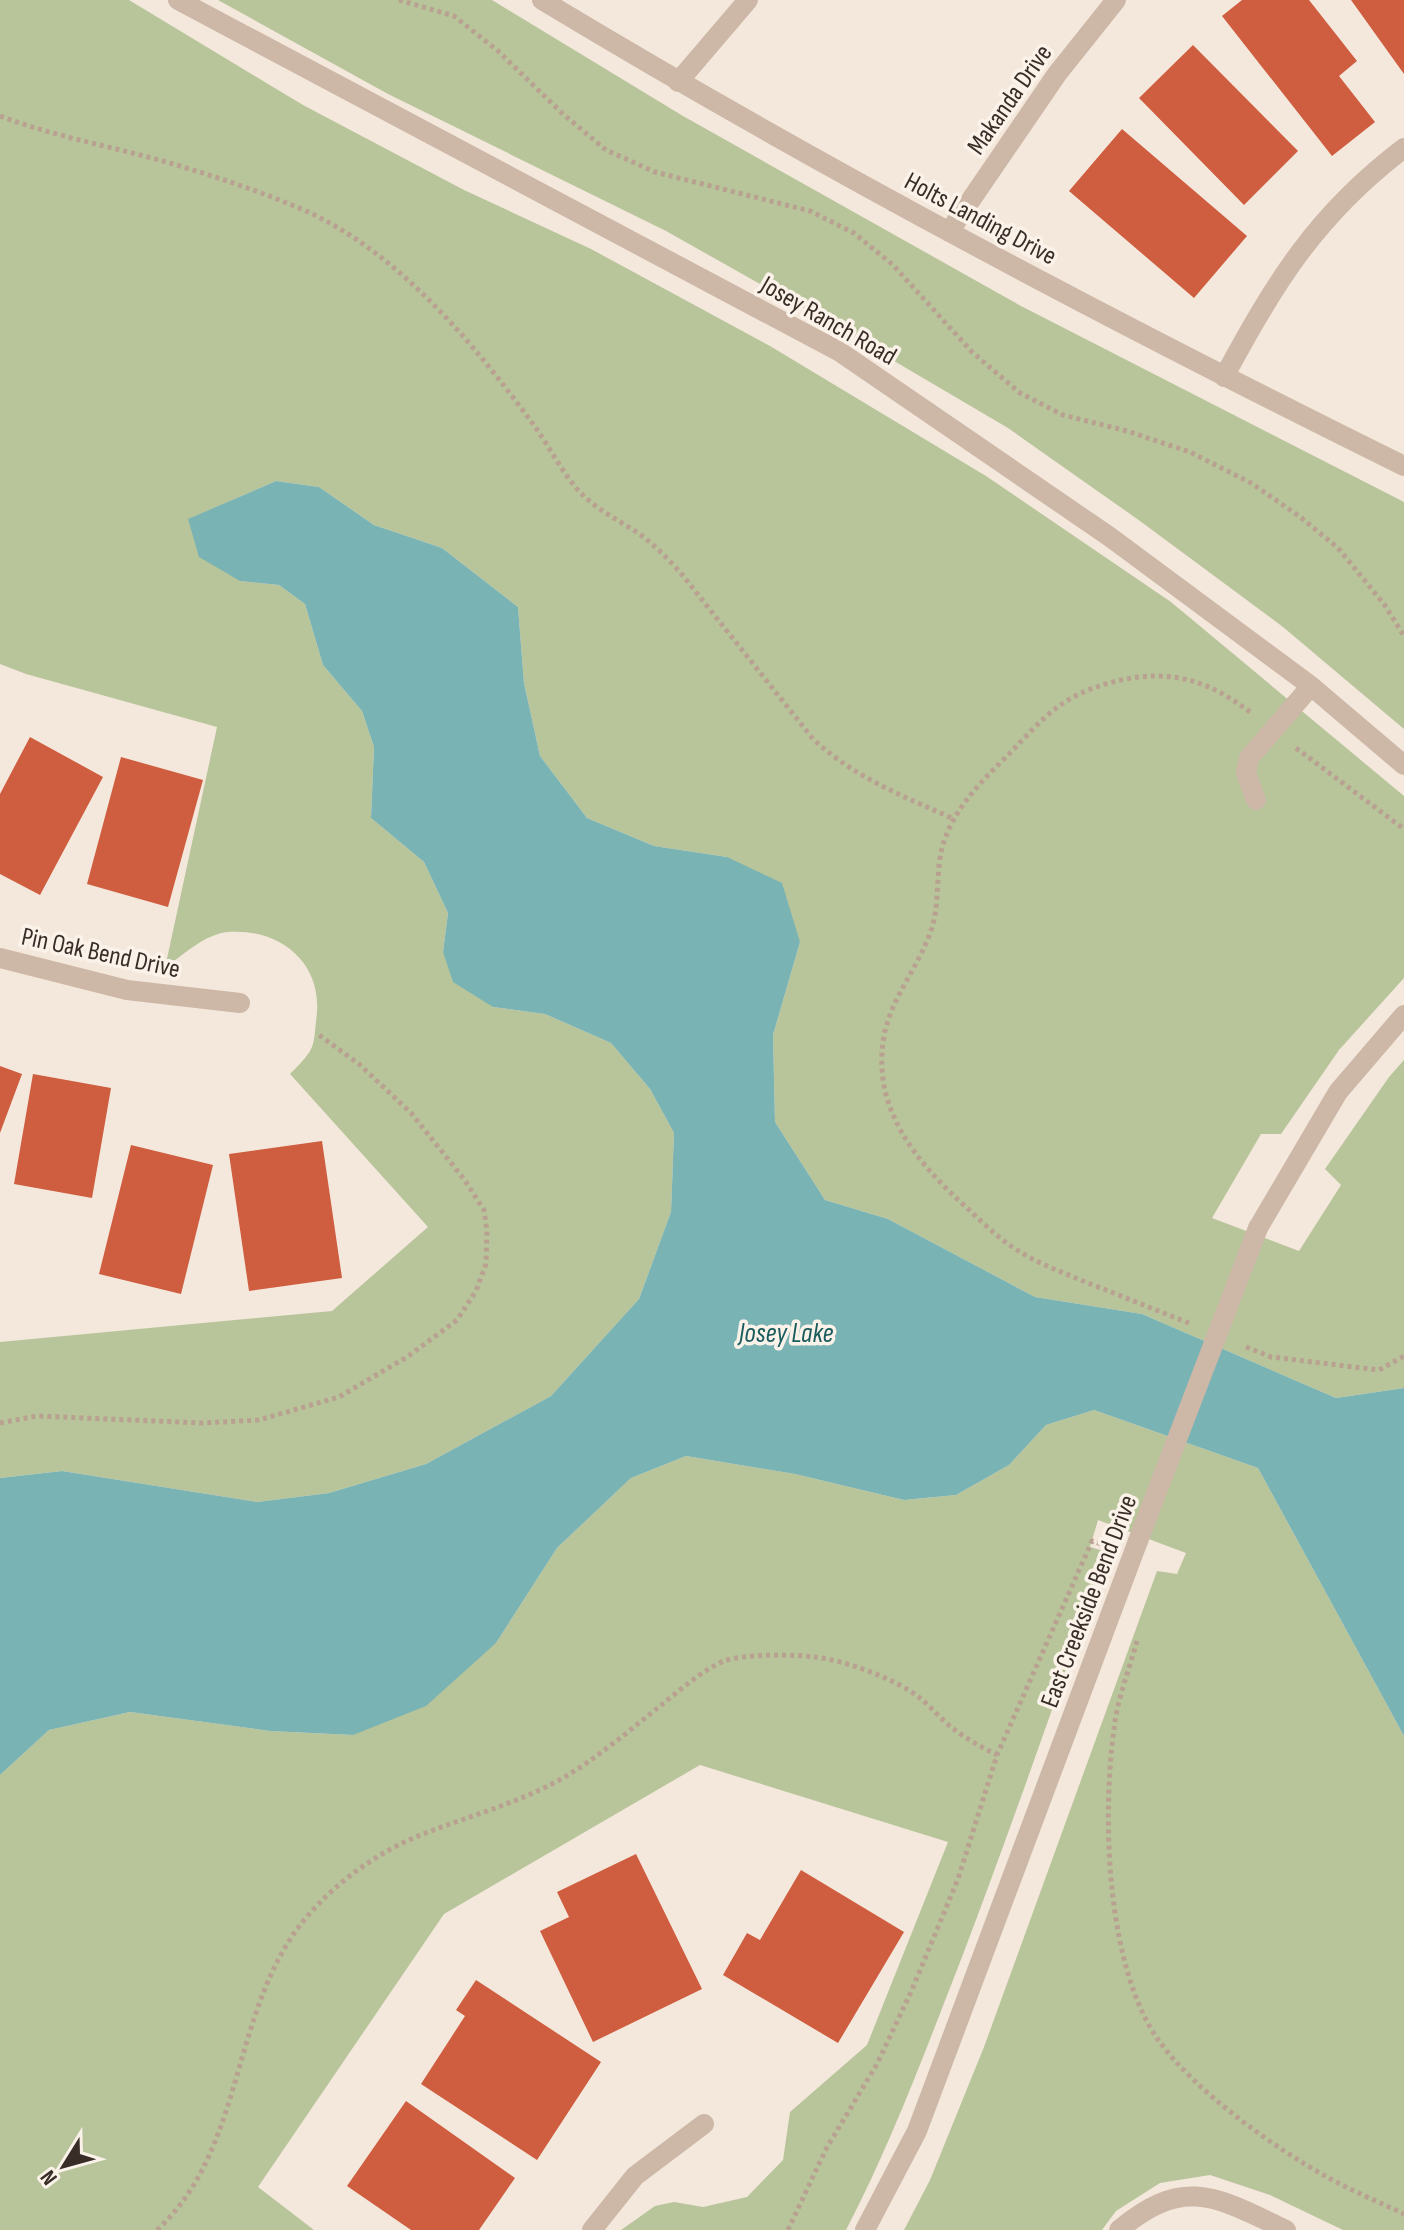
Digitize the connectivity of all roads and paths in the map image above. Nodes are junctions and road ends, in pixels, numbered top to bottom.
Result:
1 (178, 0) edge
2 (399, 0) edge
3 (542, 0) edge
4 (748, 0) edge
5 (1116, 0) edge
6 (678, 82) junction
7 (0, 116) edge
8 (1404, 148) edge
9 (949, 232) junction
10 (1224, 377) junction
11 (1404, 466) edge
12 (1404, 636) edge
13 (1311, 686) junction
14 (1273, 730) junction
15 (1404, 765) edge
16 (1256, 800) dead end
17 (954, 819) junction
18 (1404, 829) edge
19 (0, 958) edge
20 (240, 1003) dead end
21 (1404, 1015) edge
22 (319, 1035) dead end
23 (1200, 1328) dead end
24 (1242, 1345) dead end
25 (1404, 1356) edge
26 (0, 1423) edge
27 (1136, 1548) junction
28 (1138, 1640) dead end
29 (997, 1755) junction
30 (704, 2124) dead end
31 (1404, 2214) edge
32 (157, 2230) edge
33 (592, 2230) edge
34 (788, 2230) edge
35 (865, 2230) edge
36 (1119, 2230) edge
37 (1286, 2230) edge

1 - 13 street, Josey Ranch Road
2 - 12 path
3 - 6 street, Holts Landing Drive
4 - 6 street
5 - 9 street, Makanda Drive
6 - 9 street, Holts Landing Drive
7 - 17 path
8 - 10 street
9 - 10 street, Holts Landing Drive
10 - 11 street, Holts Landing Drive
13 - 14 street
13 - 15 street, Josey Ranch Road
14 - 16 street
14 - 17 path
14 - 18 path
17 - 23 path
19 - 20 street, Pin Oak Bend Drive
21 - 27 street, East Creekside Bend Drive, bridge
22 - 26 path
24 - 25 path
27 - 29 path
27 - 35 street, East Creekside Bend Drive
28 - 31 path
29 - 32 path
29 - 34 path
30 - 33 street
36 - 37 street

